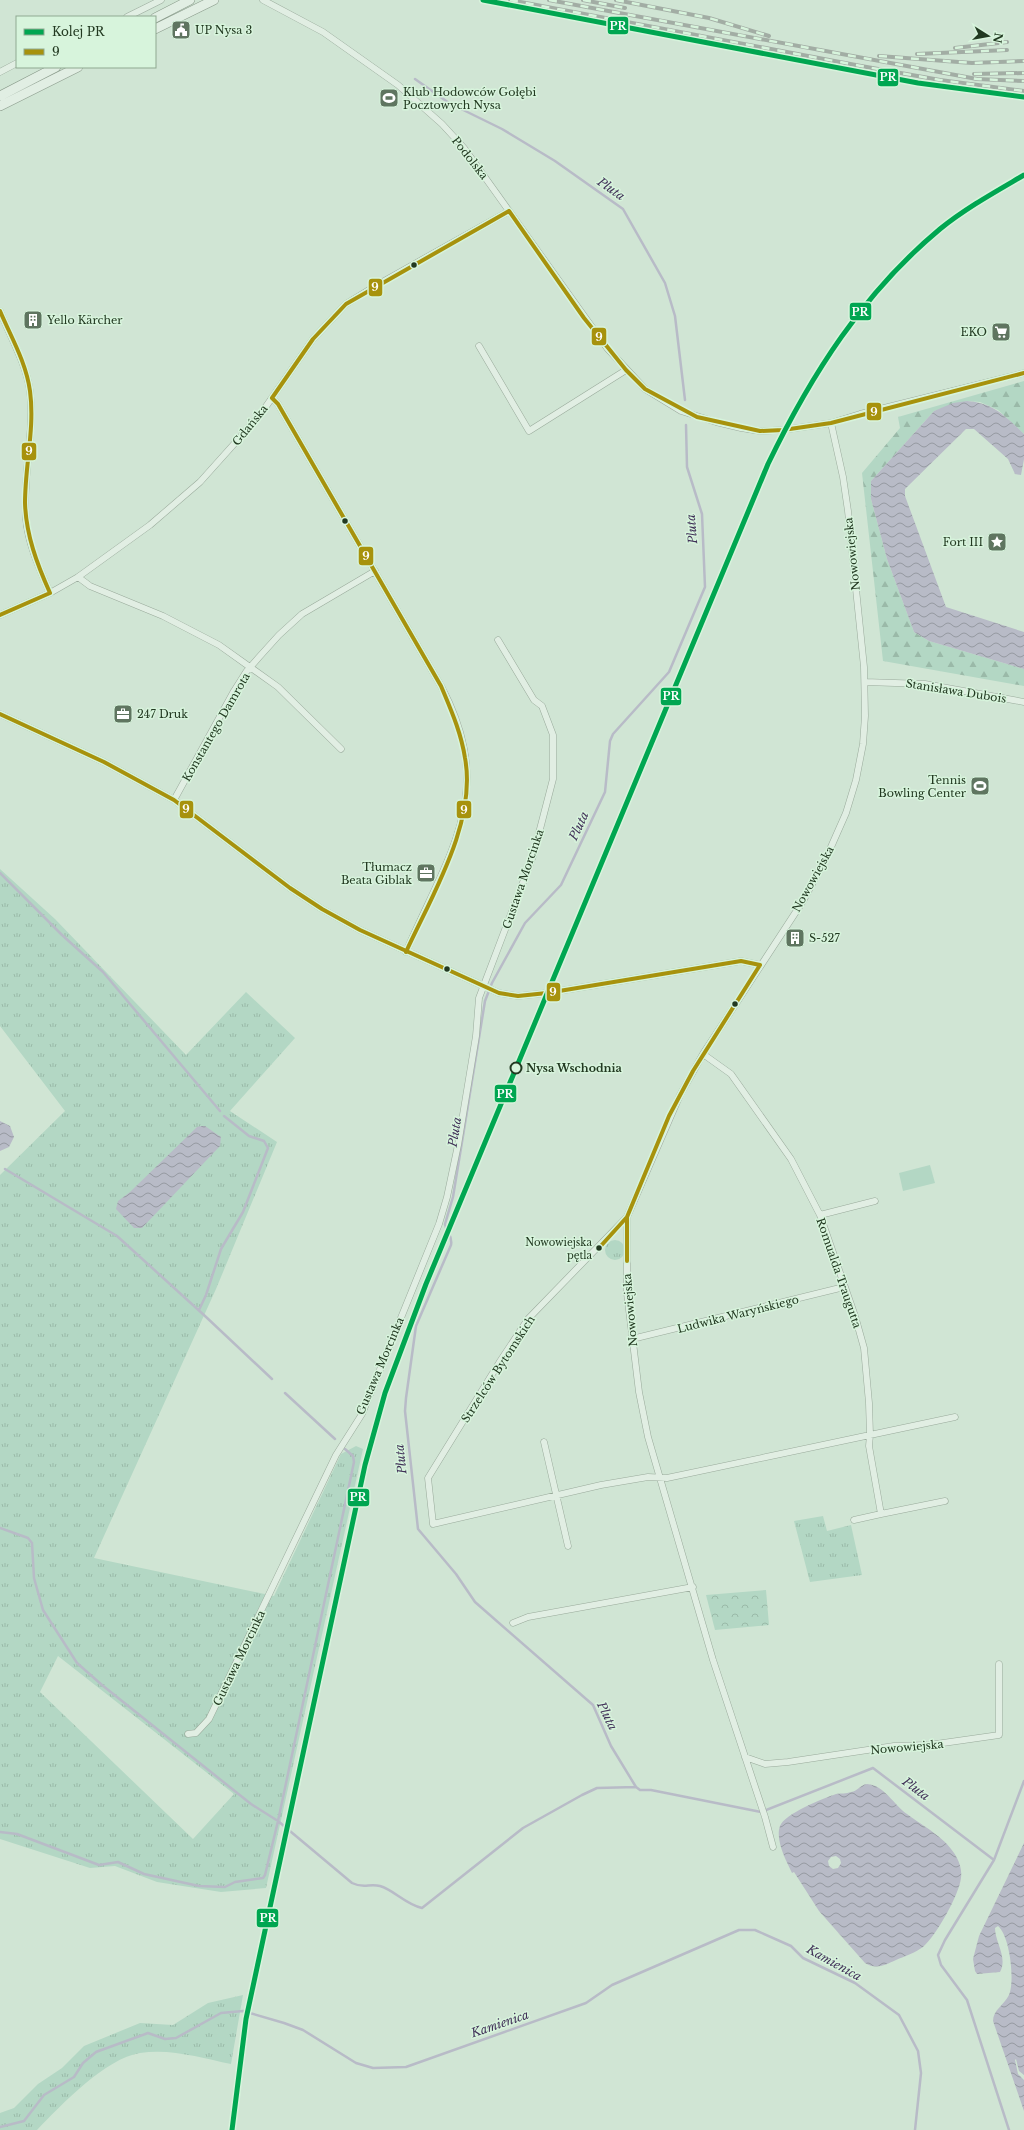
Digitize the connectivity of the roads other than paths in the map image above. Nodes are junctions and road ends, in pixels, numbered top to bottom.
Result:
1 (161, 0) edge
2 (190, 0) edge
3 (214, 0) edge
4 (263, 0) edge
5 (129, 16) edge
6 (156, 17) edge
7 (156, 29) edge
8 (16, 64) edge
9 (54, 68) edge
10 (76, 68) edge
11 (0, 72) edge
12 (0, 96) edge
13 (0, 106) edge
14 (509, 211) junction
15 (0, 311) edge
16 (479, 346) dead end
17 (626, 370) junction
18 (1024, 374) edge
19 (272, 398) junction
20 (830, 423) junction
21 (375, 571) junction
22 (78, 577) junction
23 (50, 593) junction
24 (0, 615) edge
25 (498, 640) dead end
26 (251, 666) junction
27 (865, 682) junction
28 (1024, 702) edge
29 (0, 714) edge
30 (341, 749) dead end
31 (174, 800) junction
32 (406, 952) junction
33 (760, 965) junction
34 (484, 988) junction
35 (703, 1054) junction
36 (875, 1201) dead end
37 (820, 1215) junction
38 (627, 1217) junction
39 (844, 1287) junction
40 (632, 1339) junction
41 (955, 1417) dead end
42 (870, 1435) junction
43 (544, 1442) dead end
44 (659, 1478) junction
45 (556, 1495) junction
46 (945, 1501) dead end
47 (881, 1514) junction
48 (854, 1520) dead end
49 (568, 1546) dead end
50 (693, 1587) junction
51 (513, 1623) dead end
52 (999, 1664) dead end
53 (188, 1734) dead end
54 (745, 1757) junction
55 (773, 1847) dead end

1 - 5 street
2 - 6 main road
3 - 7 main road
4 - 14 street, Podolska
8 - 11 street
9 - 12 main road
10 - 13 main road
14 - 17 street, Podolska
14 - 19 street, Gdańska
15 - 23 street
16 - 17 street
17 - 20 street, Podolska
18 - 20 street
19 - 21 street
19 - 22 street, Gdańska
20 - 27 street, Nowowiejska
21 - 26 street, Konstantego Damrota
21 - 32 street
22 - 23 street, Gdańska
22 - 26 street
23 - 24 street, Gdańska
25 - 34 street, Gustawa Morcinka
26 - 30 street
26 - 31 street, Konstantego Damrota
27 - 28 street, Stanisława Dubois
27 - 33 street, Nowowiejska
29 - 31 street
31 - 32 street
32 - 34 street
33 - 34 street
33 - 35 street, Nowowiejska
34 - 53 street, Gustawa Morcinka
35 - 37 street, Romualda Traugutta
35 - 38 street, Nowowiejska
36 - 37 street
37 - 39 street, Romualda Traugutta
38 - 40 street, Nowowiejska
38 - 45 street, Strzelców Bytomskich
39 - 40 street, Ludwika Waryńskiego
39 - 42 street, Romualda Traugutta
40 - 44 street, Nowowiejska
41 - 42 street
42 - 44 street
42 - 47 street, Romualda Traugutta
43 - 45 street
44 - 45 street
44 - 50 street, Nowowiejska
45 - 49 street
46 - 47 street
47 - 48 street
50 - 51 street
50 - 54 street, Nowowiejska
52 - 54 street, Nowowiejska
54 - 55 street, Nowowiejska

